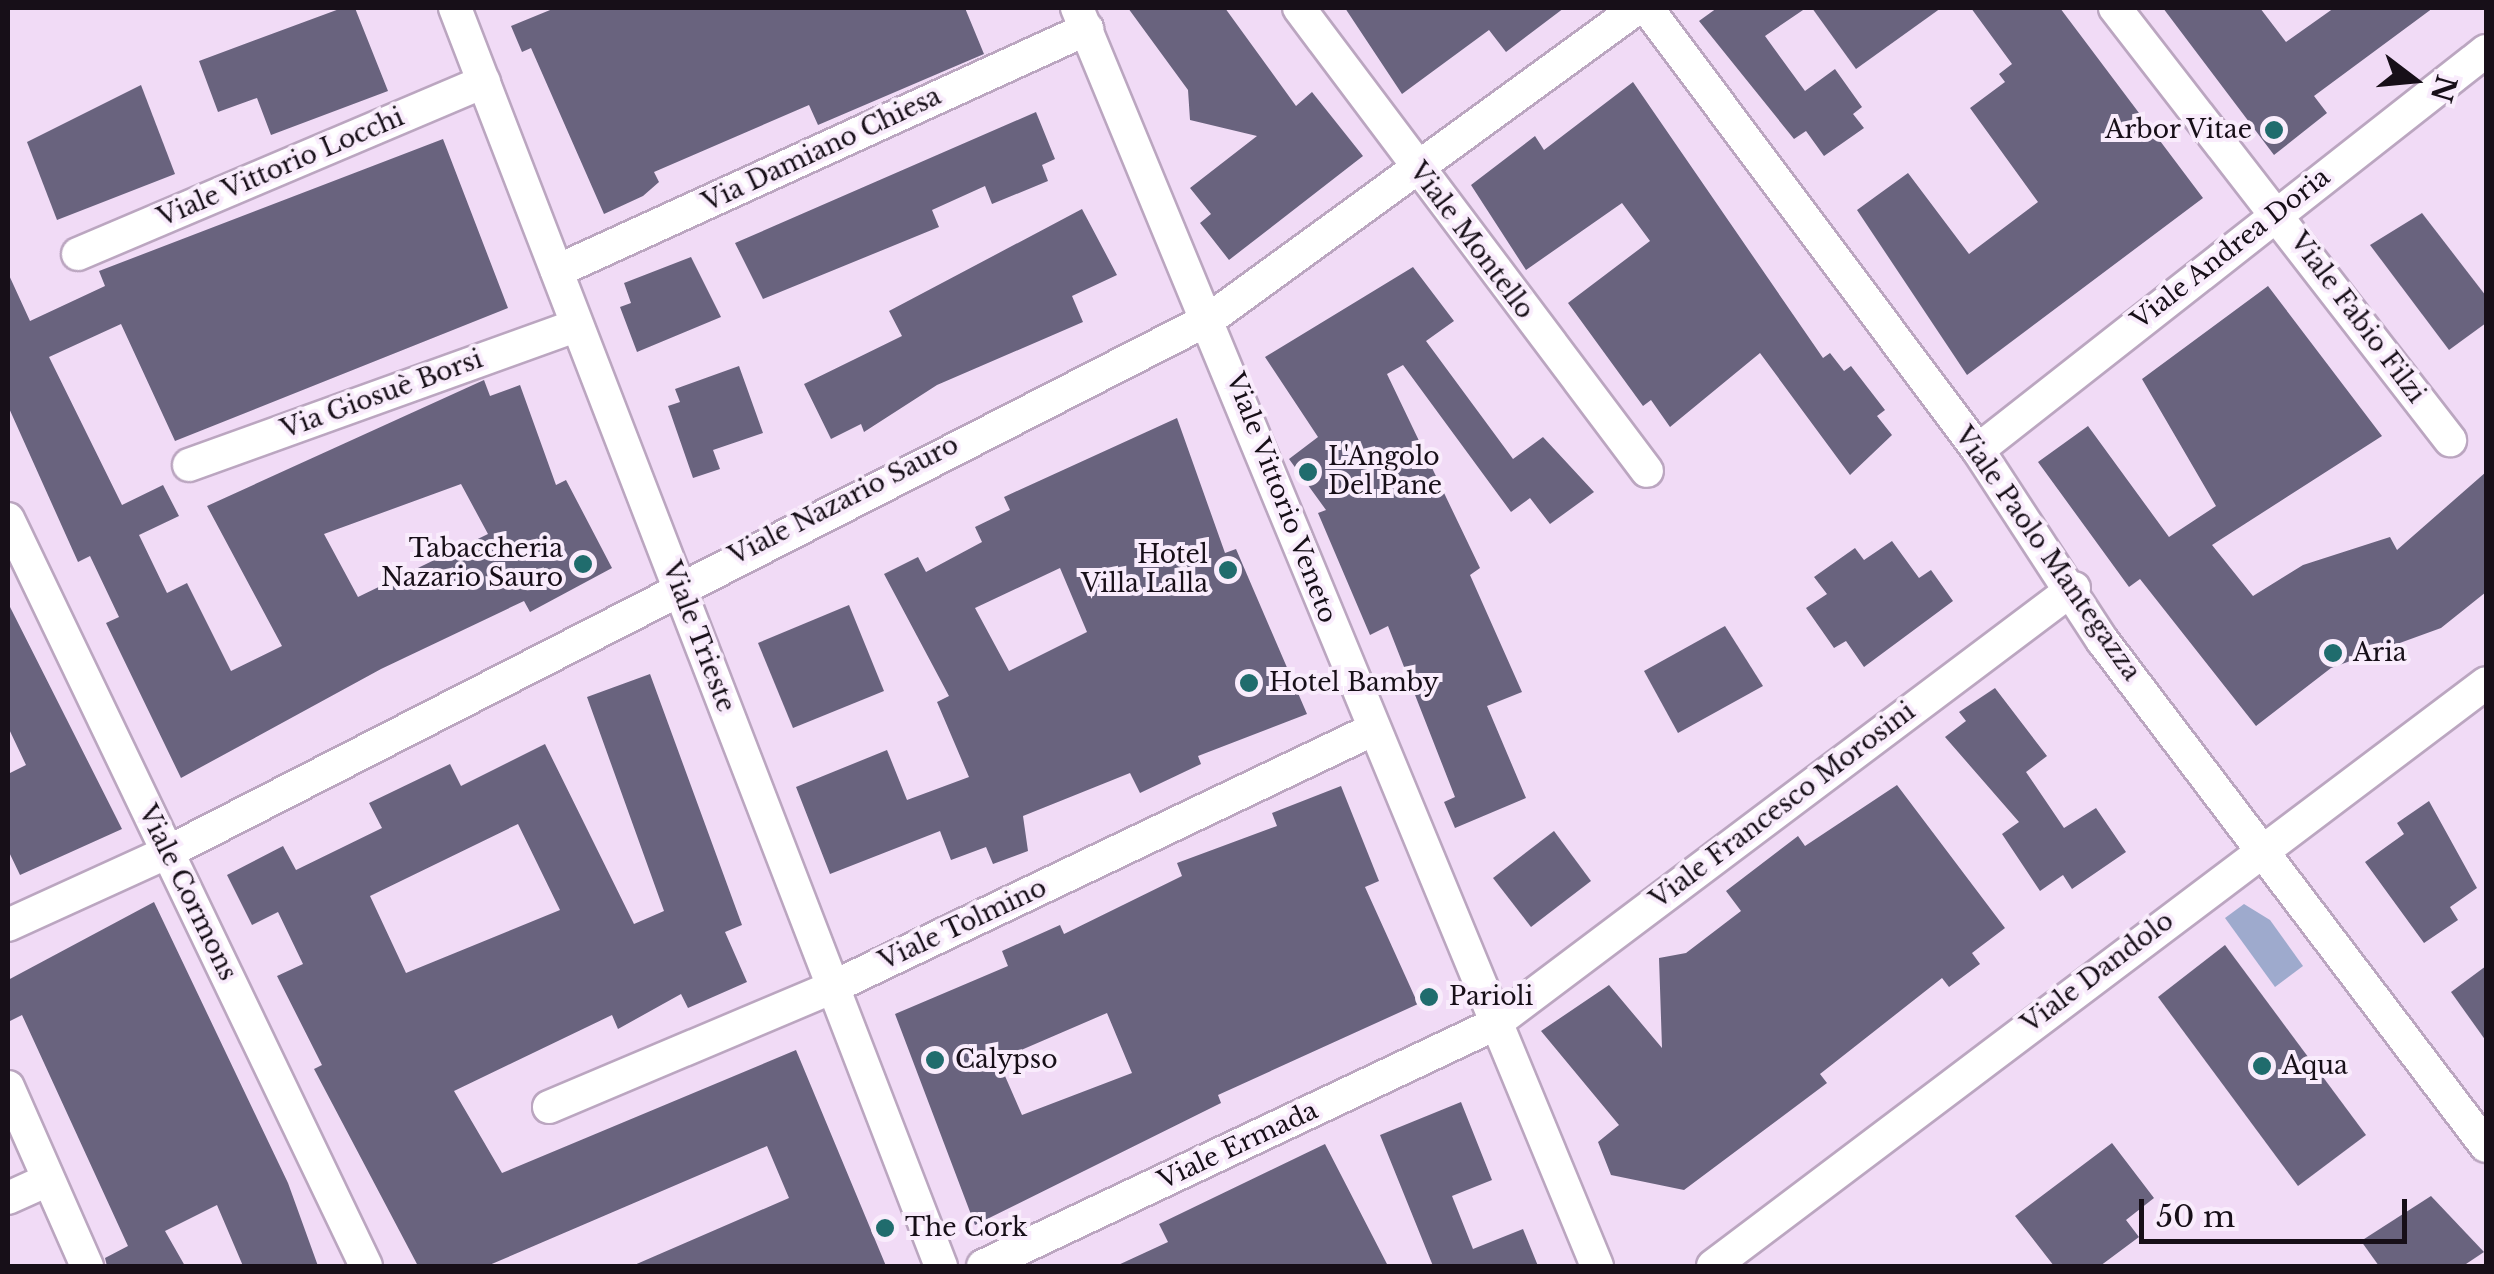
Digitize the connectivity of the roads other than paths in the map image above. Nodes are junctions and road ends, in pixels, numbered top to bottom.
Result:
1 (456, 8) edge
2 (1299, 8) edge
3 (1637, 8) edge
4 (1648, 8) edge
5 (2115, 8) edge
6 (1082, 18) edge
7 (2486, 51) edge
8 (484, 82) junction
9 (1420, 174) junction
10 (2276, 213) junction
11 (78, 254) dead end
12 (558, 271) junction
13 (1211, 318) junction
14 (576, 326) junction
15 (2450, 440) dead end
16 (1978, 450) junction
17 (189, 464) dead end
18 (1646, 471) dead end
19 (8, 519) edge
20 (678, 584) junction
21 (2074, 588) junction
22 (2486, 682) edge
23 (1372, 730) junction
24 (2264, 847) junction
25 (168, 852) junction
26 (8, 925) edge
27 (833, 987) junction
28 (1493, 1025) junction
29 (8, 1087) edge
30 (548, 1107) dead end
31 (2486, 1146) edge
32 (48, 1180) junction
33 (8, 1198) edge
34 (87, 1266) edge
35 (366, 1266) edge
36 (941, 1266) edge
37 (983, 1266) edge
38 (1597, 1266) edge
39 (1713, 1266) edge

1 - 8 street, Viale Trieste
2 - 9 street, Viale Montello
3 - 9 street, Viale Nazario Sauro
4 - 16 street, Viale Paolo Mantegazza
5 - 10 street, Viale Fabio Filzi
6 - 12 street, Via Damiano Chiesa
6 - 13 street, Viale Vittorio Veneto
7 - 10 street, Viale Andrea Doria
8 - 11 street, Viale Vittorio Locchi
8 - 12 street, Viale Trieste
9 - 13 street, Viale Nazario Sauro
9 - 18 street, Viale Montello
10 - 15 street, Viale Fabio Filzi
10 - 16 street, Viale Andrea Doria
12 - 14 street, Viale Trieste
13 - 20 street, Viale Nazario Sauro
13 - 23 street, Viale Vittorio Veneto
14 - 17 street, Via Giosuè Borsi
14 - 20 street, Viale Trieste
16 - 21 street, Viale Paolo Mantegazza
19 - 25 street, Viale Cormons
20 - 25 street, Viale Nazario Sauro
20 - 27 street, Viale Trieste
21 - 24 street, Viale Paolo Mantegazza
21 - 28 street, Viale Francesco Morosini
22 - 24 street, Viale Dandolo
23 - 27 street, Viale Tolmino
23 - 28 street, Viale Vittorio Veneto
24 - 31 street, Viale Paolo Mantegazza
24 - 39 street, Viale Dandolo
25 - 26 street, Viale Nazario Sauro
25 - 35 street, Viale Cormons
27 - 30 street, Viale Tolmino
27 - 36 street, Viale Trieste
28 - 37 street, Viale Ermada
28 - 38 street, Viale Vittorio Veneto
29 - 32 street
32 - 33 street
32 - 34 street

